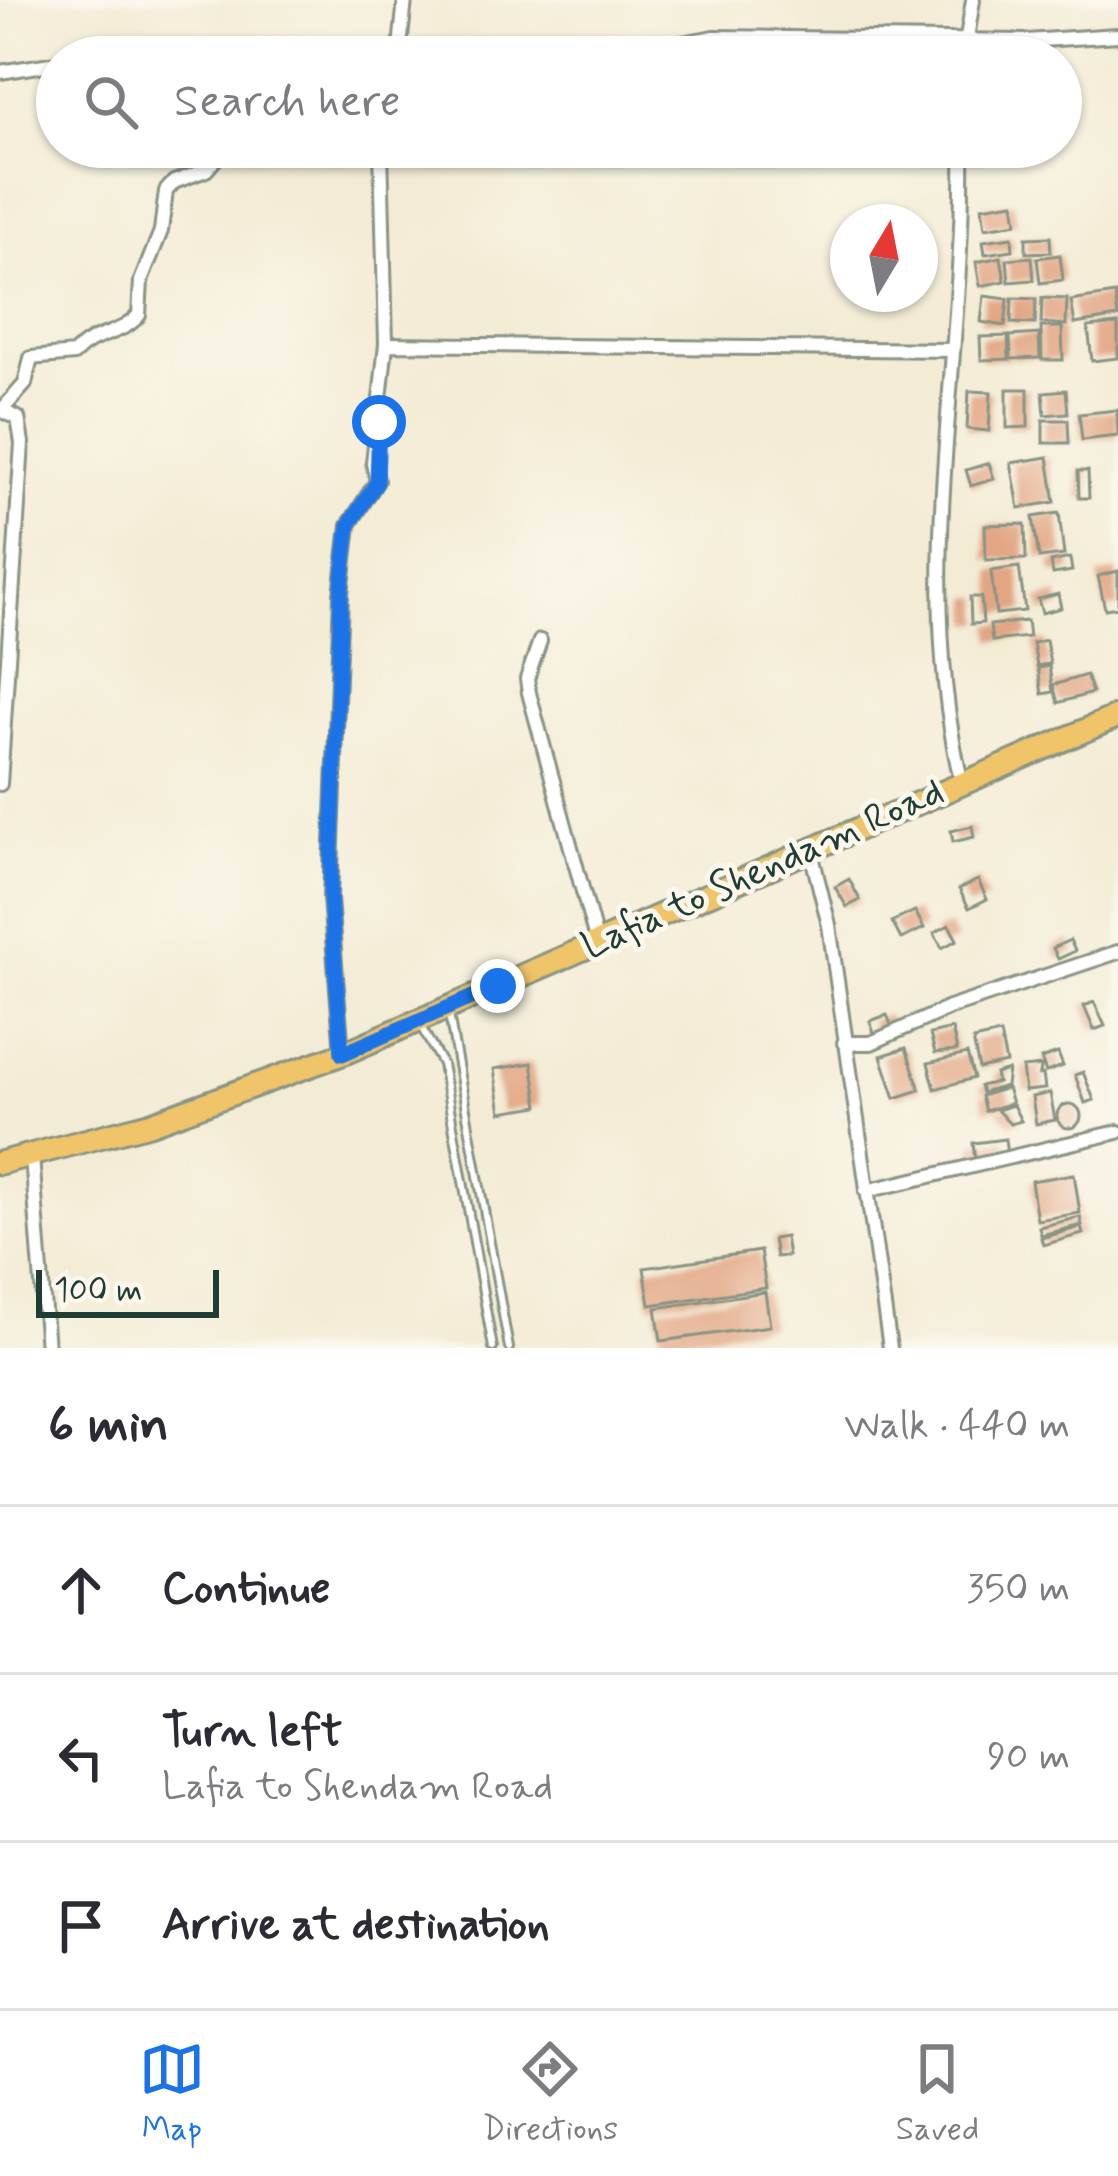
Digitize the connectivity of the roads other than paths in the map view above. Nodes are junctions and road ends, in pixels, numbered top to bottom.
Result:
1 (405, 0) edge
2 (973, 0) edge
3 (1118, 35) edge
4 (402, 36) edge
5 (966, 36) edge
6 (1082, 37) edge
7 (36, 66) edge
8 (0, 72) edge
9 (208, 168) edge
10 (382, 168) edge
11 (961, 168) edge
12 (386, 344) junction
13 (952, 350) junction
14 (1, 410) edge
15 (541, 641) dead end
16 (1118, 716) edge
17 (0, 784) edge
18 (962, 784) junction
19 (810, 847) junction
20 (597, 943) junction
21 (1118, 952) edge
22 (448, 1009) junction
23 (418, 1022) junction
24 (844, 1043) junction
25 (342, 1054) junction
26 (1118, 1132) edge
27 (32, 1156) junction
28 (0, 1163) edge
29 (866, 1191) junction
30 (46, 1348) edge
31 (493, 1348) edge
32 (509, 1348) edge
33 (890, 1348) edge

1 - 4 street
2 - 5 street
3 - 6 street
7 - 8 street
9 - 14 street
10 - 12 street
11 - 13 street
12 - 13 street
12 - 25 street
13 - 18 street
14 - 17 street
15 - 20 street
16 - 18 main road, Lafia to Shendam Road
18 - 19 main road, Lafia to Shendam Road
19 - 20 main road, Lafia to Shendam Road
19 - 24 street
20 - 22 main road, Lafia to Shendam Road
21 - 24 street
22 - 23 main road, Lafia to Shendam Road
22 - 32 lane
23 - 25 main road, Lafia to Shendam Road
23 - 31 lane
24 - 29 street
25 - 27 main road, Lafia to Shendam Road
26 - 29 street
27 - 28 main road, Lafia to Shendam Road
27 - 30 street
29 - 33 street

